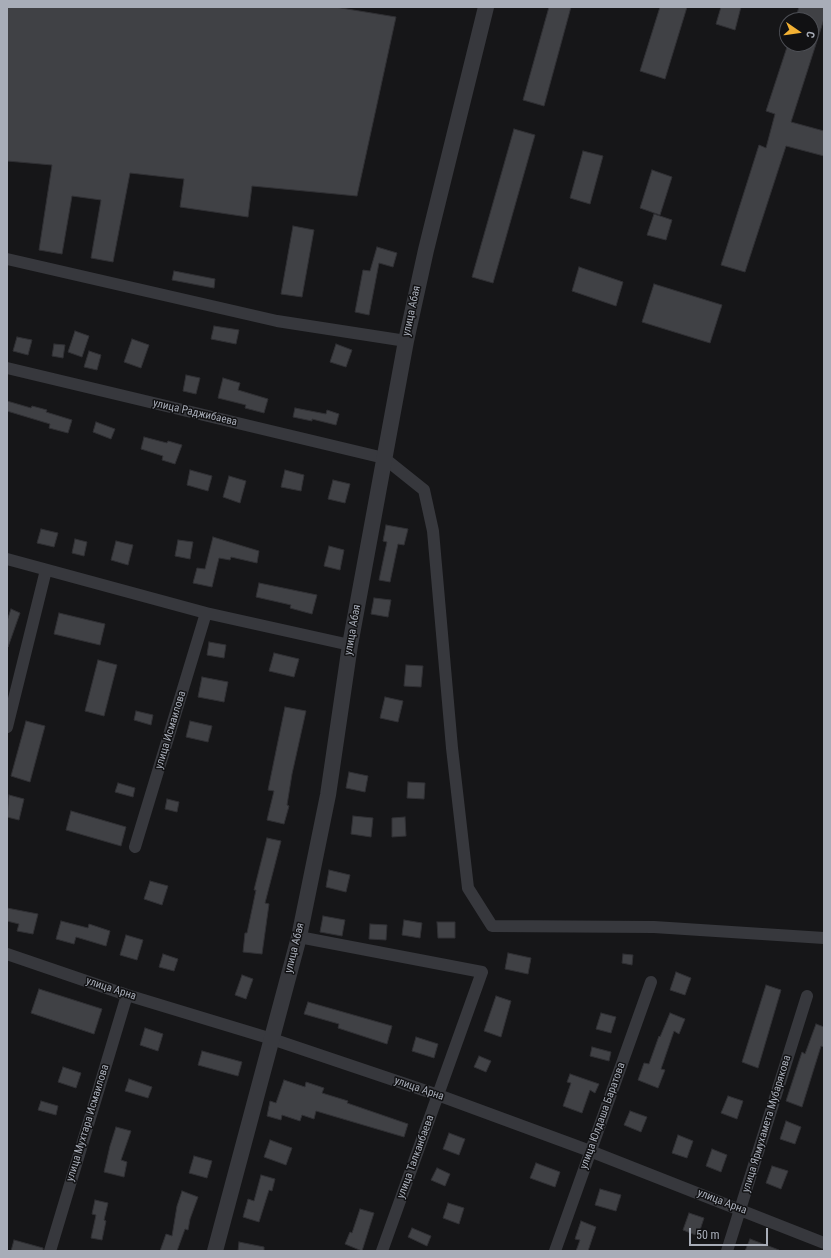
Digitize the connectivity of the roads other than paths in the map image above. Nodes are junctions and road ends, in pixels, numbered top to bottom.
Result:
1 (486, 7) edge
2 (7, 259) edge
3 (406, 341) junction
4 (7, 368) edge
5 (384, 458) junction
6 (7, 559) edge
7 (46, 570) junction
8 (206, 613) junction
9 (350, 645) junction
10 (7, 726) edge
11 (135, 847) dead end
12 (299, 937) junction
13 (824, 938) edge
14 (7, 954) edge
15 (651, 982) dead end
16 (127, 995) junction
17 (807, 996) dead end
18 (272, 1039) junction
19 (438, 1095) junction
20 (590, 1151) junction
21 (740, 1209) junction
22 (824, 1243) edge
23 (50, 1251) edge
24 (215, 1251) edge
25 (382, 1251) edge
26 (555, 1251) edge
27 (727, 1251) edge

1 - 3 street, улица Абая
2 - 3 street
3 - 5 street, улица Абая
4 - 5 street, улица Раджибаева
5 - 9 street, улица Абая
5 - 13 street
6 - 7 street
7 - 8 street
7 - 10 street
8 - 9 street
8 - 11 street, улица Исмаилова
9 - 12 street, улица Абая
12 - 18 street, улица Абая
12 - 19 street, улица Талканбаева
14 - 16 street, улица Арна
15 - 20 street, улица Юлдаша Баратова
16 - 18 street, улица Арна
16 - 23 street, улица Мухтара Исмаилова
17 - 21 street, улица Ярмухамета Мубарякова
18 - 19 street, улица Арна
18 - 24 street, улица Абая
19 - 20 street, улица Арна
19 - 25 street, улица Талканбаева
20 - 21 street, улица Арна
20 - 26 street, улица Юлдаша Баратова
21 - 22 street, улица Арна
21 - 27 street, улица Ярмухамета Мубарякова

